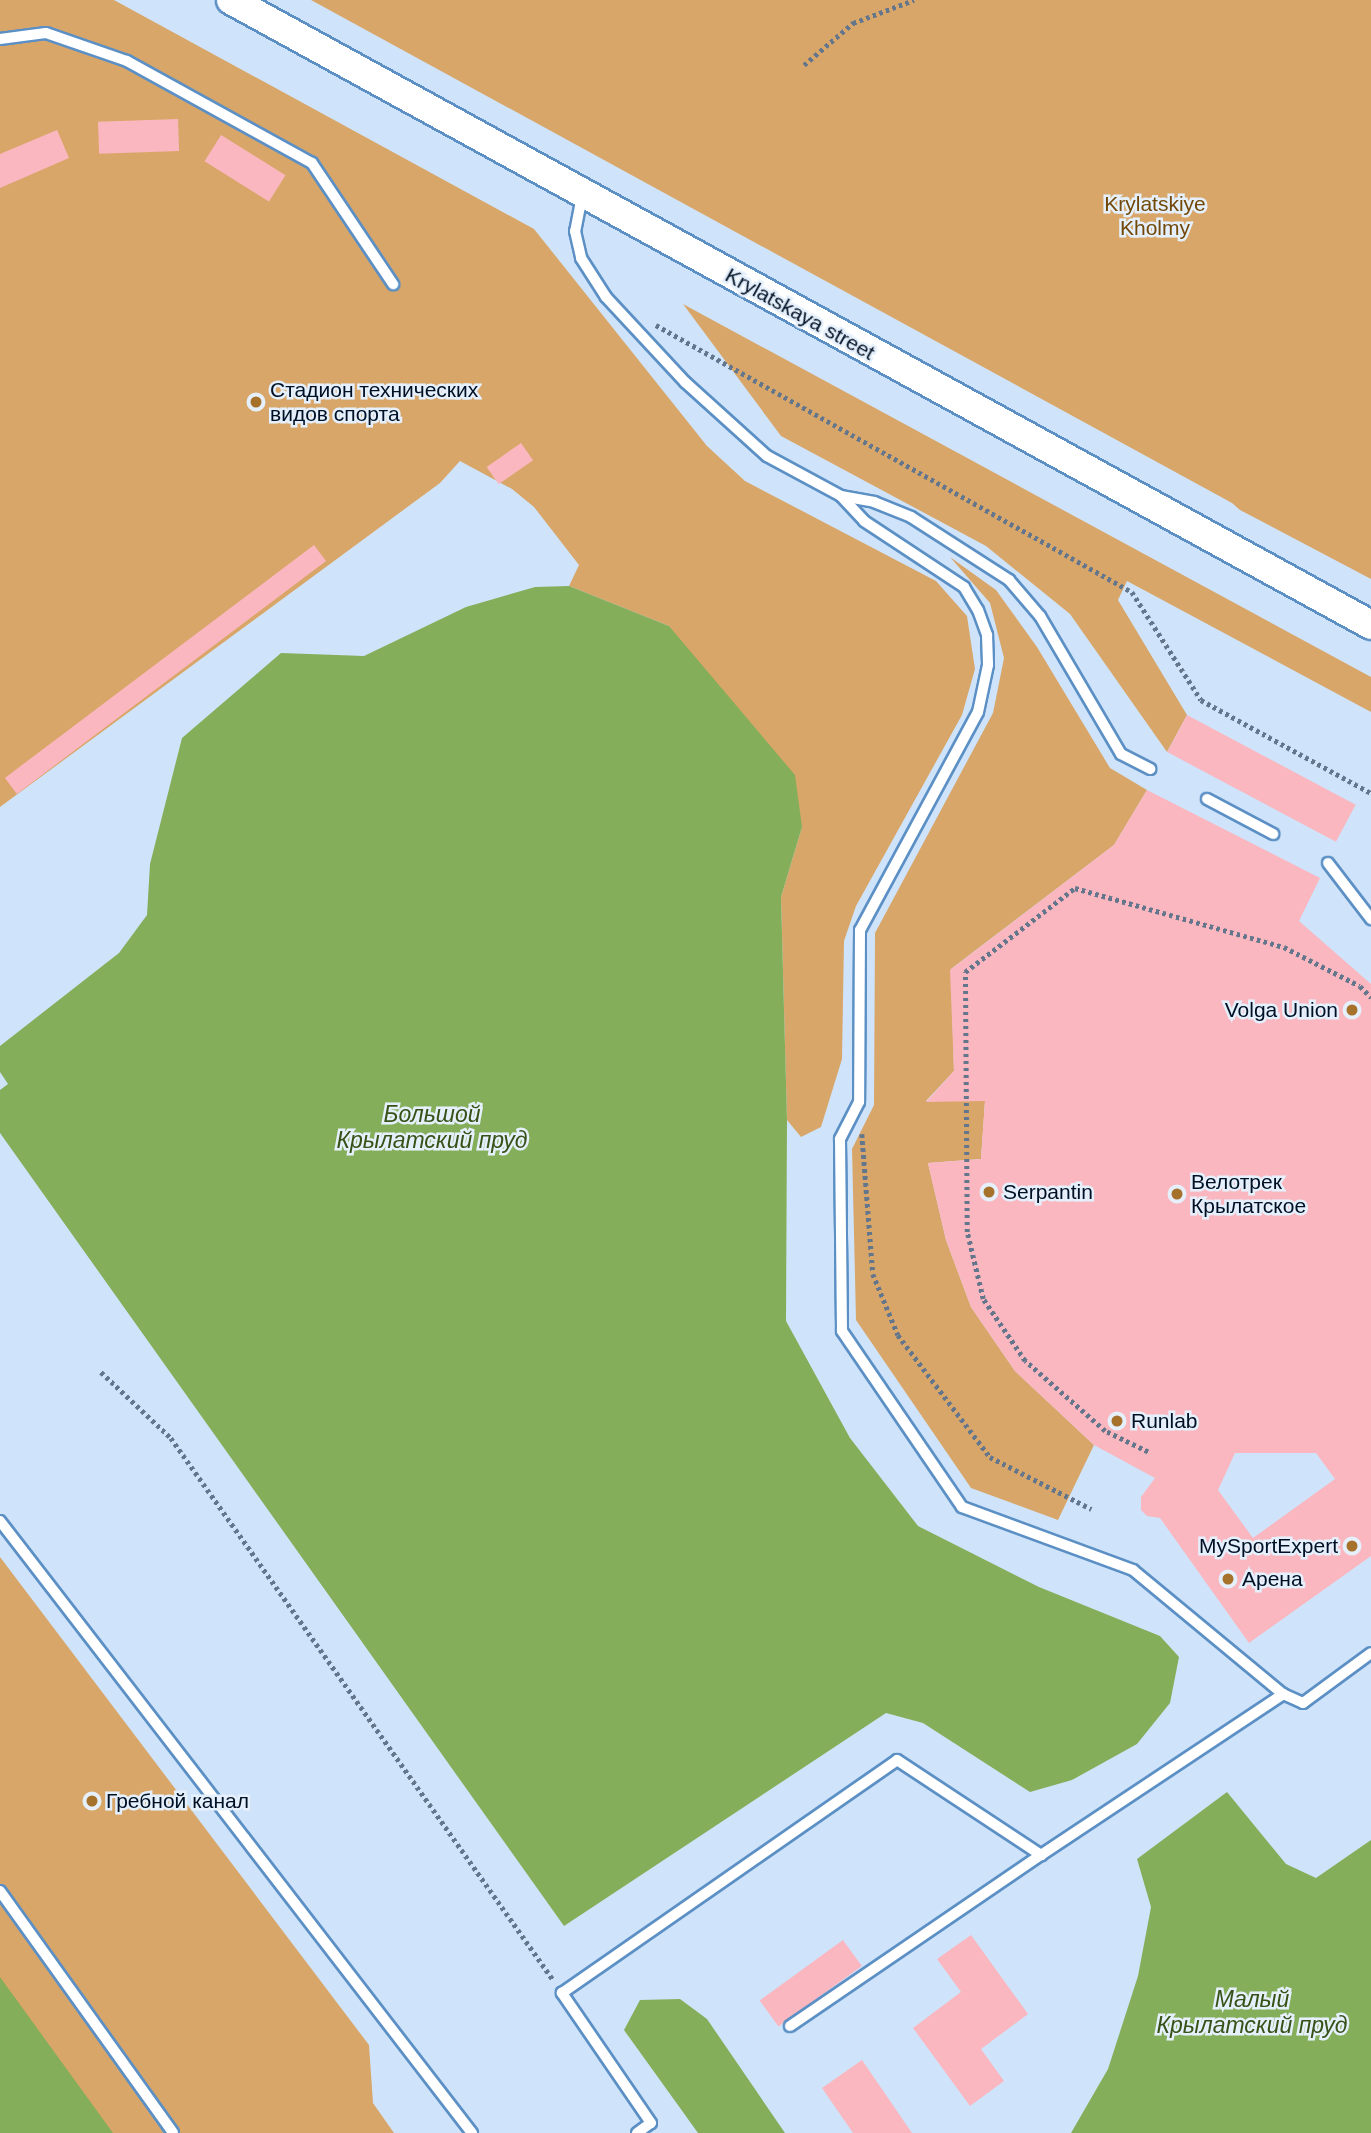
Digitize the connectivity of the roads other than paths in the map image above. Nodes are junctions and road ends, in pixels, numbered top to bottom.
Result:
1 (230, 0) edge
2 (0, 39) edge
3 (583, 193) junction
4 (393, 284) dead end
5 (841, 496) junction
6 (1371, 625) edge
7 (1150, 769) dead end
8 (1207, 799) dead end
9 (1273, 834) dead end
10 (1328, 863) dead end
11 (1371, 919) edge
12 (0, 1521) edge
13 (1371, 1653) edge
14 (1283, 1694) junction
15 (1041, 1856) junction
16 (0, 1891) edge
17 (790, 2026) dead end
18 (173, 2133) edge
19 (472, 2133) edge
20 (637, 2133) edge

1 - 3 main road, Krylatskaya street
2 - 4 lane
3 - 5 lane
3 - 6 main road, Krylatskaya street
5 - 7 lane
5 - 14 lane
8 - 9 lane
10 - 11 lane
12 - 19 lane
13 - 14 lane
14 - 15 lane
15 - 17 lane
15 - 20 lane
16 - 18 lane

